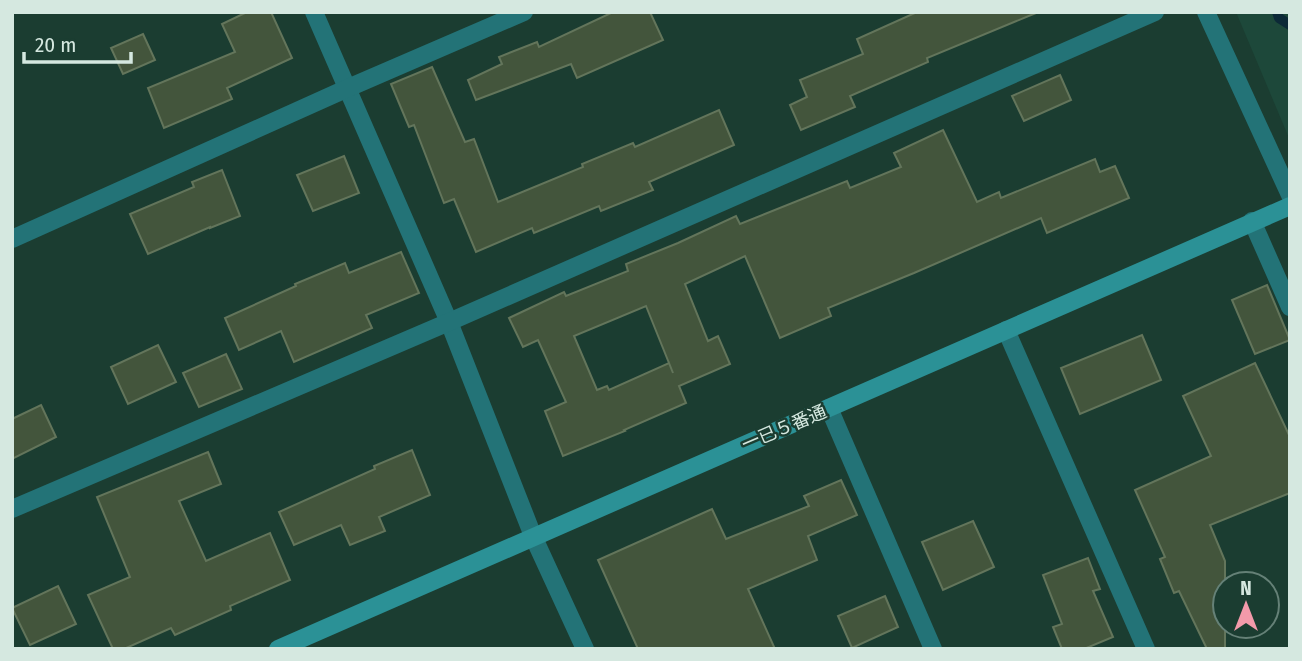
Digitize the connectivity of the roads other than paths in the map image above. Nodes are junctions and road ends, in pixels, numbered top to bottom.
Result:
1 (314, 12) edge
2 (524, 12) edge
3 (1155, 12) edge
4 (1206, 12) edge
5 (348, 88) junction
6 (1290, 195) edge
7 (1290, 206) edge
8 (1252, 221) junction
9 (12, 239) edge
10 (1290, 307) edge
11 (449, 322) junction
12 (1006, 330) junction
13 (829, 408) junction
14 (12, 509) edge
15 (533, 536) junction
16 (278, 649) edge
17 (584, 649) edge
18 (933, 649) edge
19 (1146, 649) edge

1 - 5 street
2 - 5 street
3 - 11 street
4 - 6 street
5 - 9 street
5 - 11 street
7 - 8 street, 一已５番通
8 - 10 street
8 - 12 street, 一已５番通
11 - 14 street
11 - 15 street
12 - 13 street, 一已５番通
12 - 19 street
13 - 15 street, 一已５番通
13 - 18 street
15 - 16 street, 一已５番通
15 - 17 street

